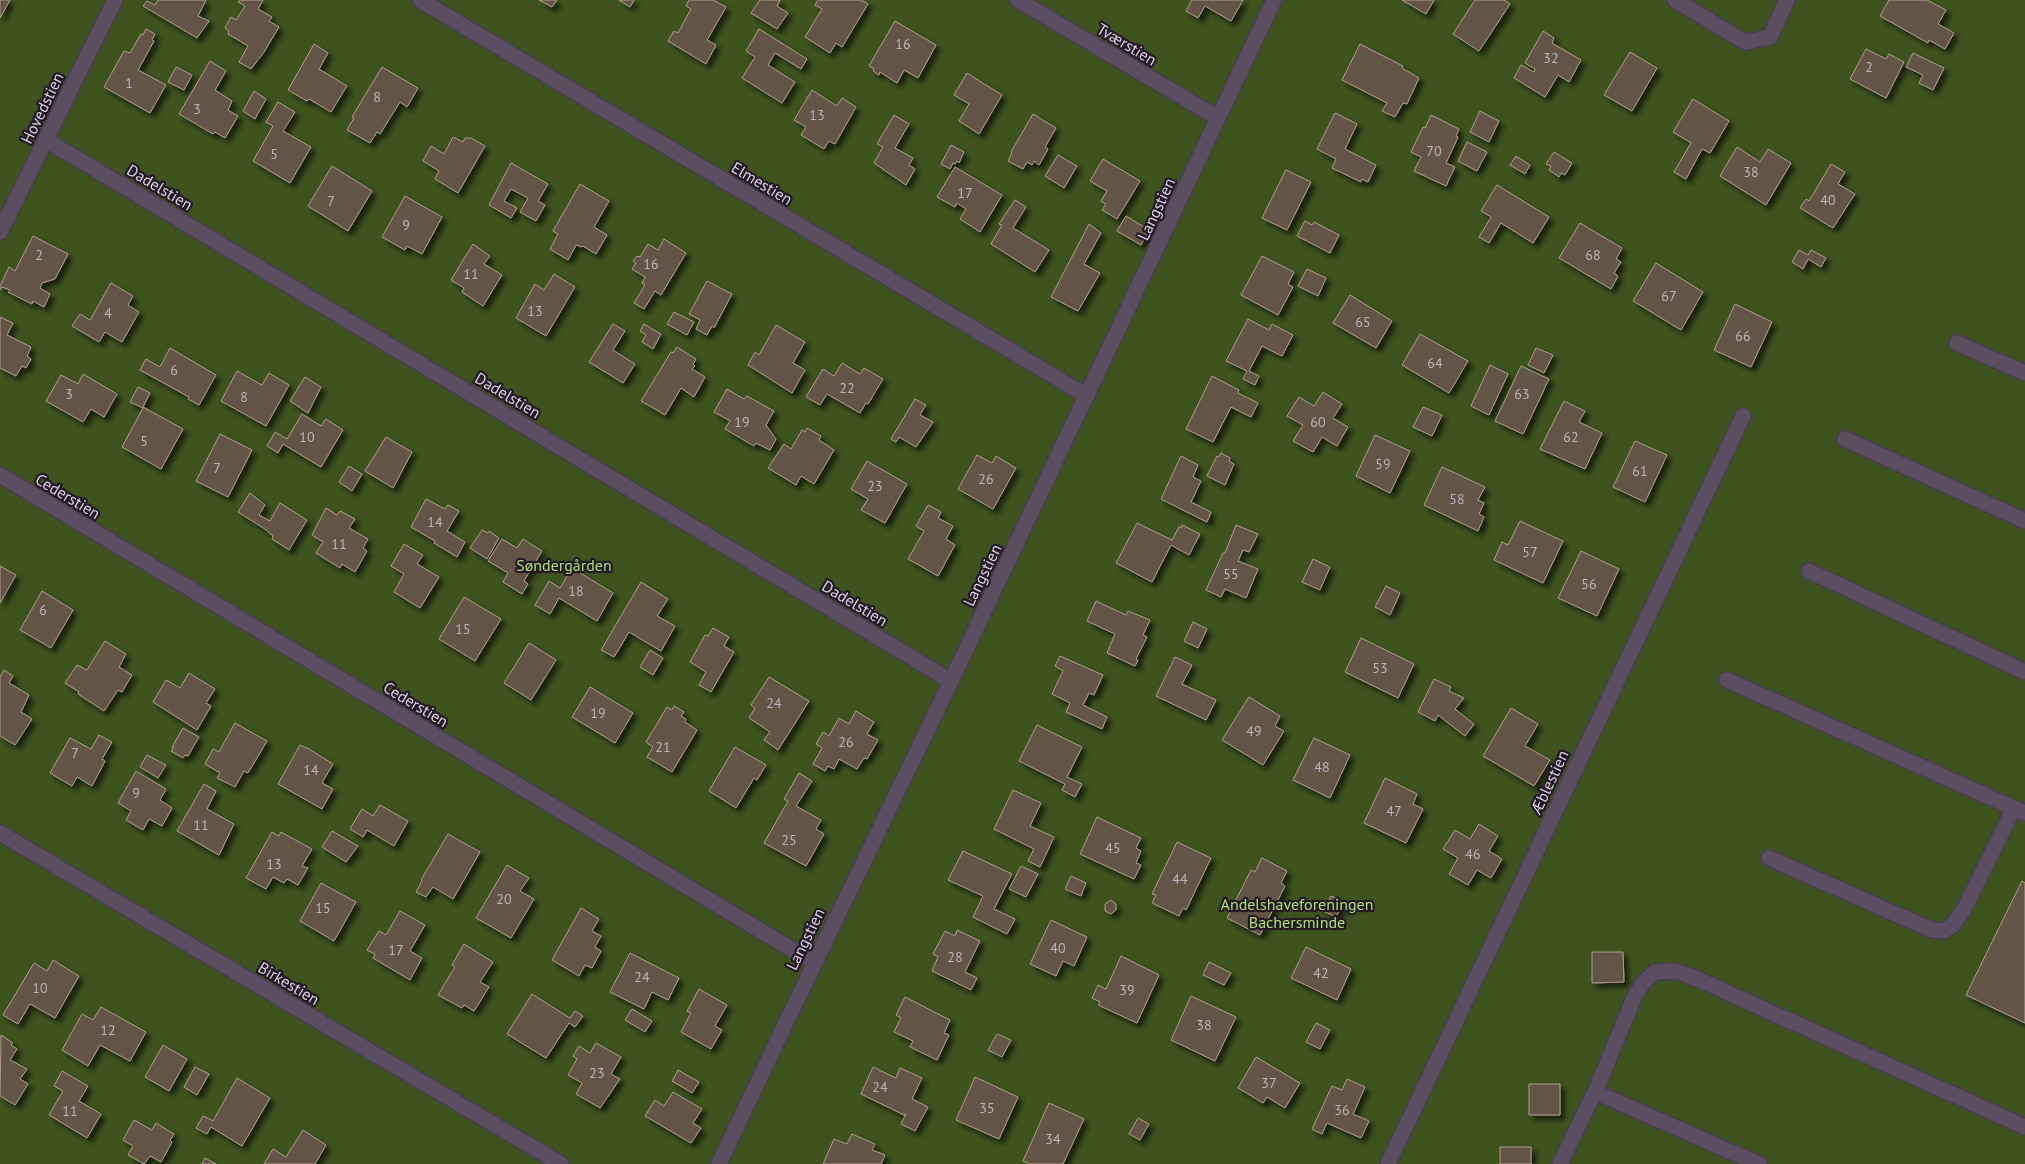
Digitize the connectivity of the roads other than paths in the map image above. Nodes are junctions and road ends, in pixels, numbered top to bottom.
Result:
1 (115, 0) edge
2 (420, 0) edge
3 (1018, 0) edge
4 (1274, 0) edge
5 (1675, 0) edge
6 (1787, 0) edge
7 (1218, 118) junction
8 (46, 140) junction
9 (0, 232) edge
10 (1957, 343) dead end
11 (2025, 373) edge
12 (1087, 396) junction
13 (1743, 416) dead end
14 (1845, 439) dead end
15 (0, 475) edge
16 (2025, 521) edge
17 (1809, 571) dead end
18 (2025, 672) edge
19 (951, 680) junction
20 (1726, 680) dead end
21 (2020, 811) edge
22 (0, 833) edge
23 (1769, 858) dead end
24 (813, 962) junction
25 (1595, 1092) junction
26 (2025, 1127) edge
27 (561, 1164) edge
28 (719, 1164) edge
29 (1388, 1164) edge
30 (1560, 1164) edge
31 (1759, 1164) edge

1 - 8 street, Hovedstien
2 - 12 street, Elmestien
3 - 7 street, Tværstien
4 - 7 street, Langstien
5 - 6 street
7 - 12 street, Langstien
8 - 9 street, Hovedstien
8 - 19 street, Dadelstien
10 - 11 street
12 - 19 street, Langstien
13 - 29 street, Æblestien
14 - 16 street
15 - 24 street, Cederstien
17 - 18 street
19 - 24 street, Langstien
20 - 21 street
21 - 23 street
22 - 27 street, Birkestien
24 - 28 street, Langstien
25 - 26 street
25 - 30 street
25 - 31 street

